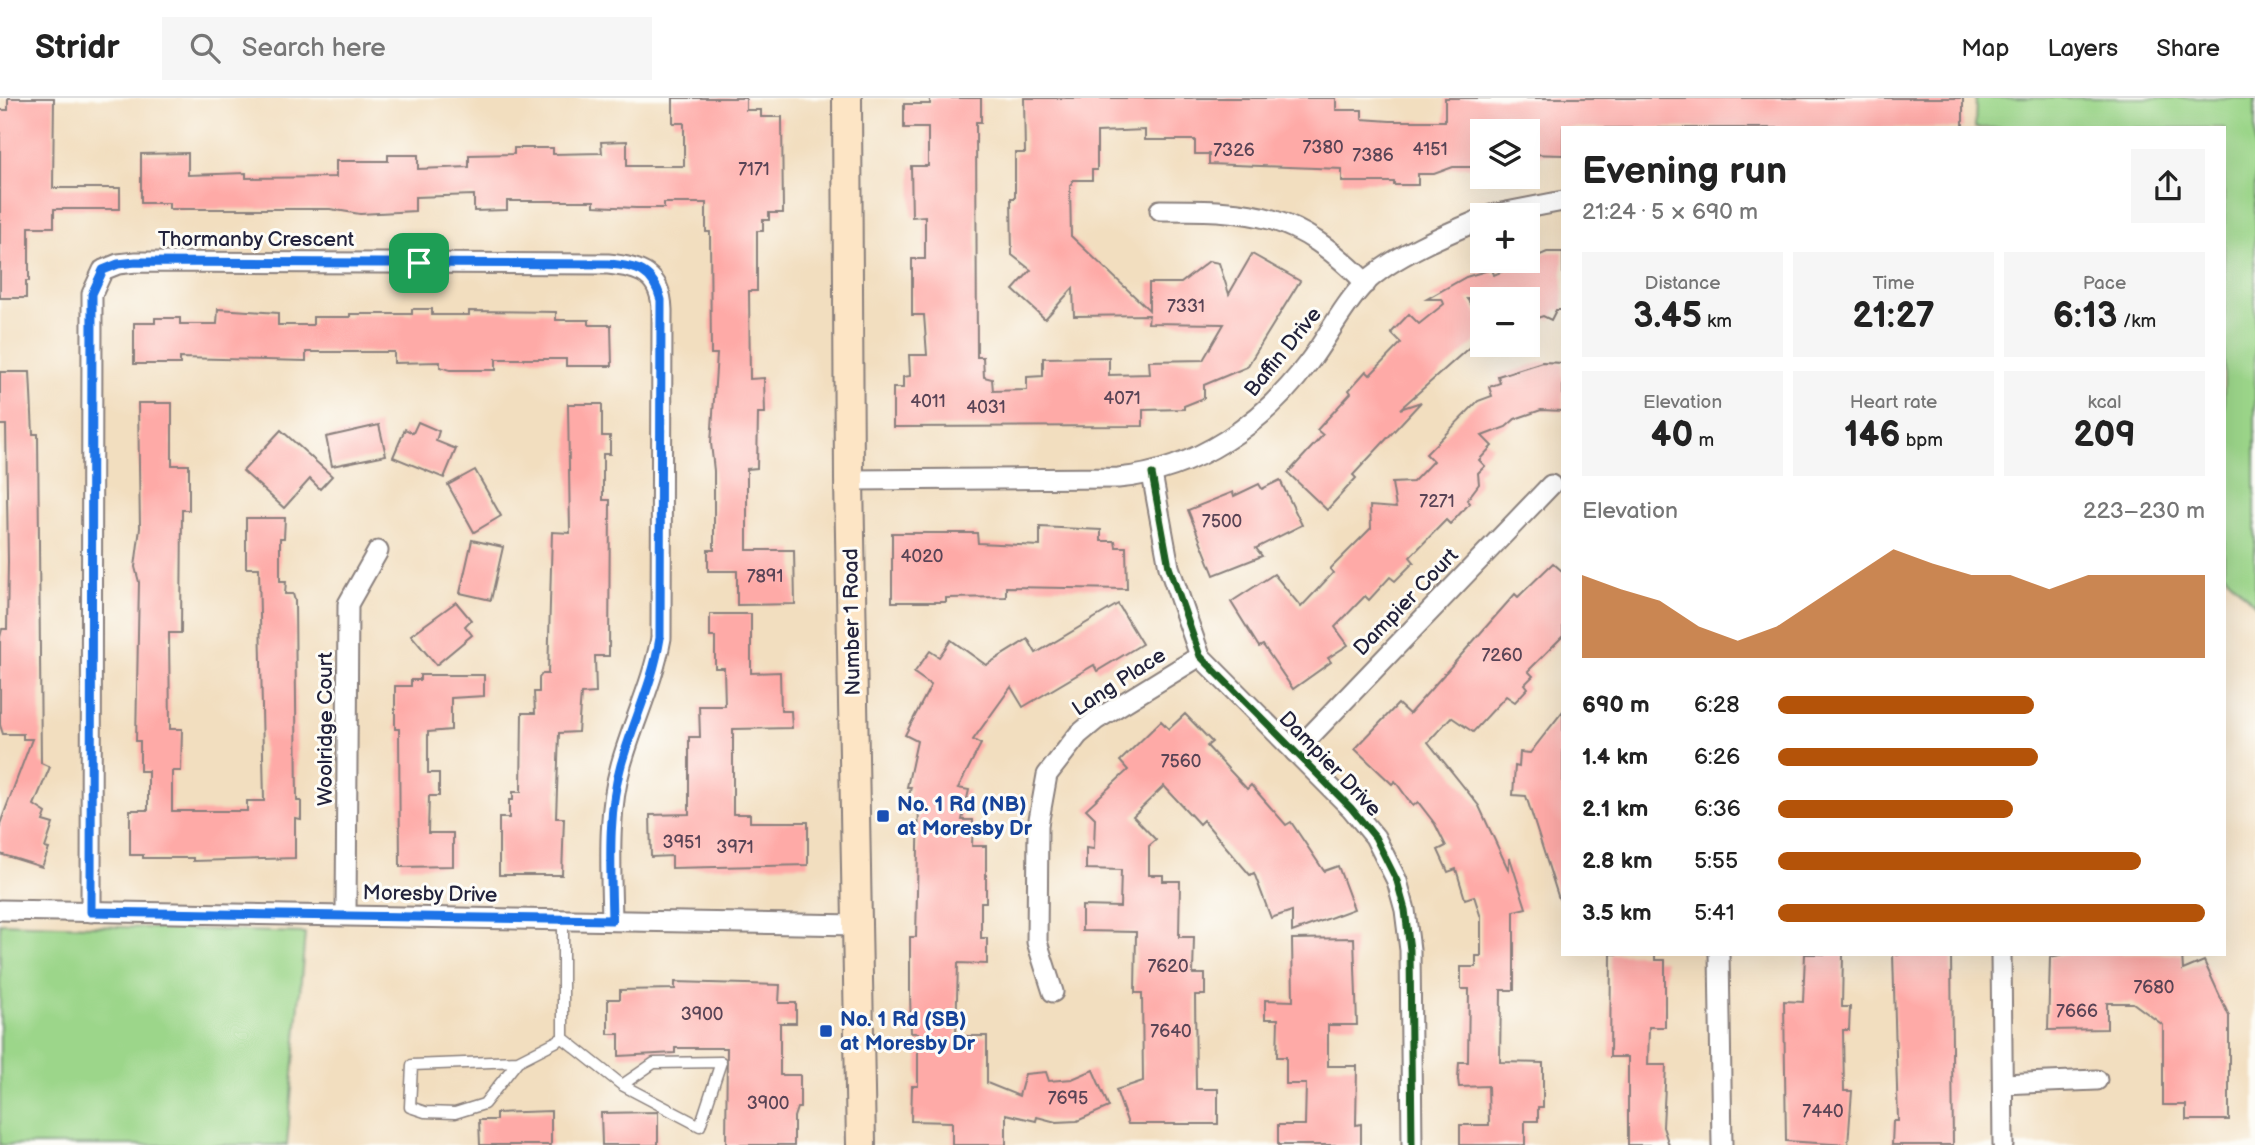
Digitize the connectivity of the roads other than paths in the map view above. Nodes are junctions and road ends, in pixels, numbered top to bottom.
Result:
1 (847, 98) edge
2 (1561, 201) edge
3 (1540, 205) edge
4 (1160, 210) dead end
5 (1470, 225) edge
6 (1366, 283) junction
7 (1152, 474) junction
8 (849, 480) junction
9 (1550, 485) dead end
10 (378, 551) dead end
11 (1200, 656) junction
12 (1295, 752) junction
13 (0, 910) edge
14 (91, 912) junction
15 (346, 915) junction
16 (563, 920) junction
17 (612, 920) junction
18 (859, 925) junction
19 (1719, 956) edge
20 (2001, 956) edge
21 (1053, 992) dead end
22 (563, 1038) junction
23 (518, 1061) junction
24 (2097, 1080) dead end
25 (2003, 1084) junction
26 (622, 1085) junction
27 (861, 1145) edge
28 (1412, 1145) edge
29 (1722, 1145) edge
30 (2003, 1145) edge

1 - 8 main road, Number 1 Road
2 - 3 street
4 - 6 street
5 - 6 street, Baffin Drive
6 - 7 street, Baffin Drive
7 - 8 street, Baffin Drive
7 - 11 street, Dampier Drive
8 - 18 main road, Number 1 Road
9 - 12 street, Dampier Court
10 - 15 street, Woolridge Court
11 - 12 street, Dampier Drive
11 - 21 street, Lang Place
12 - 28 street, Dampier Drive
13 - 14 street, Moresby Drive
14 - 15 street, Moresby Drive
14 - 17 street, Thormanby Crescent
15 - 16 street, Moresby Drive
16 - 17 street, Moresby Drive
16 - 22 lane
17 - 18 street, Moresby Drive
18 - 27 main road, Number 1 Road
19 - 29 street
20 - 25 street
22 - 23 lane
22 - 26 lane
23 - 23 lane
24 - 25 street
25 - 30 street
26 - 26 lane

